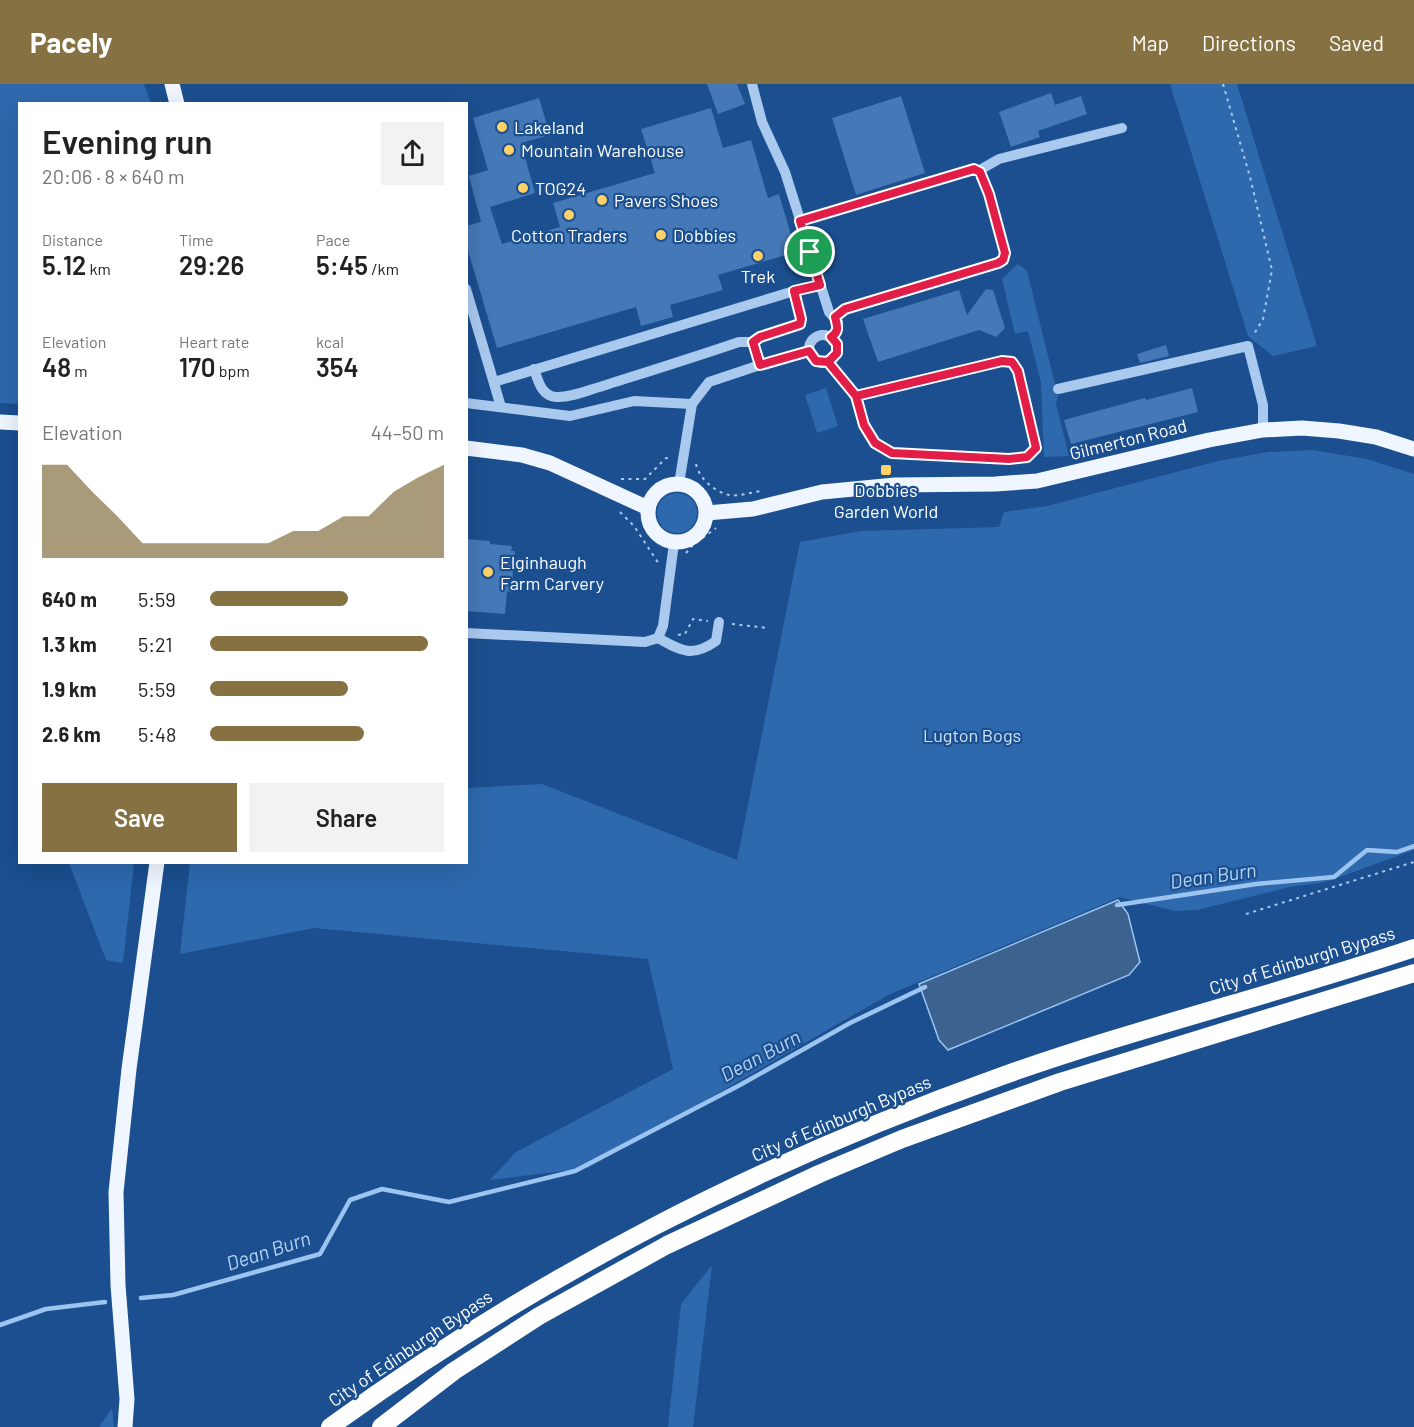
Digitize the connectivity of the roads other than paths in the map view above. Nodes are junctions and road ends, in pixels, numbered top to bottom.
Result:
1 (172, 84) edge
2 (752, 84) edge
3 (176, 102) edge
4 (1122, 128) dead end
5 (978, 171) junction
6 (800, 221) junction
7 (820, 285) junction
8 (794, 291) junction
9 (468, 296) edge
10 (835, 319) junction
11 (831, 337) junction
12 (753, 342) junction
13 (809, 351) junction
14 (828, 362) junction
15 (760, 365) junction
16 (534, 369) junction
17 (494, 382) junction
18 (1058, 389) dead end
19 (856, 396) junction
20 (468, 403) edge
21 (692, 405) junction
22 (501, 407) junction
23 (0, 422) edge
24 (18, 423) edge
25 (1263, 430) junction
26 (468, 448) edge
27 (1414, 448) edge
28 (679, 484) junction
29 (648, 508) junction
30 (707, 513) junction
31 (674, 543) junction
32 (719, 622) dead end
33 (468, 633) edge
34 (675, 636) dead end
35 (658, 638) junction
36 (157, 864) edge
37 (1414, 948) edge
38 (1414, 973) edge
39 (127, 1400) junction
40 (125, 1427) edge
41 (135, 1427) edge
42 (330, 1427) edge
43 (381, 1427) edge

1 - 3 main road
2 - 6 street
4 - 5 street
5 - 6 street
5 - 10 street
6 - 7 street
7 - 8 street
7 - 10 street
8 - 12 street
8 - 16 street
9 - 17 street
10 - 11 street
11 - 13 street
11 - 14 street
12 - 15 street
12 - 16 street
13 - 14 street
13 - 15 street
14 - 19 street
15 - 21 street
16 - 17 street
17 - 22 street
18 - 25 street
19 - 19 street
20 - 22 street
21 - 22 street
21 - 28 street
23 - 24 main road
25 - 27 main road, Gilmerton Road
25 - 30 main road, Gilmerton Road
26 - 29 main road
28 - 29 main road
28 - 30 main road
29 - 31 main road
30 - 31 main road
31 - 35 street
32 - 35 street
33 - 35 street
34 - 35 street
36 - 39 main road
37 - 42 highway, City of Edinburgh Bypass
38 - 43 highway
39 - 40 main road
39 - 41 main road

